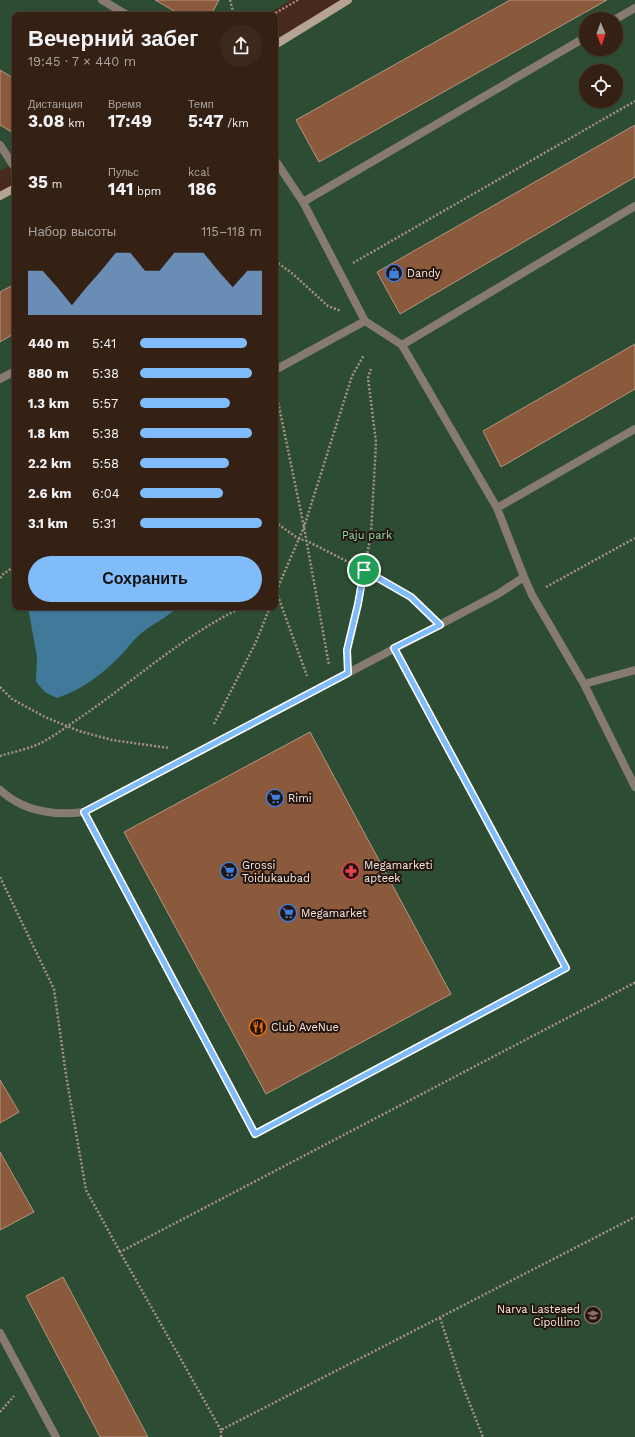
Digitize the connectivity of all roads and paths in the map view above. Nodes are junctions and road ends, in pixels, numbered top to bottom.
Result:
1 (102, 0) edge
2 (230, 0) edge
3 (298, 0) edge
4 (348, 0) edge
5 (635, 8) edge
6 (122, 12) edge
7 (233, 12) edge
8 (277, 12) edge
9 (623, 15) edge
10 (579, 41) edge
11 (278, 43) edge
12 (635, 101) edge
13 (0, 145) edge
14 (12, 163) edge
15 (278, 164) edge
16 (12, 190) edge
17 (0, 196) edge
18 (303, 202) junction
19 (635, 206) edge
20 (278, 263) edge
21 (339, 271) junction
22 (365, 321) junction
23 (402, 345) junction
24 (364, 355) dead end
25 (278, 368) edge
26 (371, 369) dead end
27 (12, 373) edge
28 (0, 379) edge
29 (278, 400) edge
30 (635, 429) edge
31 (497, 508) junction
32 (278, 524) edge
33 (304, 526) junction
34 (299, 538) junction
35 (635, 538) edge
36 (307, 541) junction
37 (12, 568) edge
38 (364, 570) junction
39 (524, 577) junction
40 (0, 578) edge
41 (278, 585) edge
42 (532, 595) junction
43 (278, 600) edge
44 (237, 610) edge
45 (269, 610) edge
46 (440, 625) junction
47 (394, 648) junction
48 (635, 670) edge
49 (348, 673) junction
50 (332, 681) junction
51 (584, 684) junction
52 (0, 687) edge
53 (313, 692) junction
54 (67, 727) junction
55 (212, 727) dead end
56 (198, 752) junction
57 (0, 756) edge
58 (635, 787) edge
59 (0, 790) edge
60 (84, 812) junction
61 (0, 877) edge
62 (635, 984) edge
63 (635, 1217) edge
64 (120, 1252) junction
65 (440, 1318) junction
66 (0, 1333) edge
67 (221, 1430) junction
68 (56, 1437) edge
69 (221, 1437) edge
70 (483, 1437) edge

1 - 6 lane
2 - 7 path
3 - 8 path
4 - 11 street
5 - 9 lane
10 - 18 lane
12 - 21 path
13 - 14 lane
15 - 18 lane
16 - 17 street
18 - 21 lane
19 - 23 lane
20 - 22 path
21 - 22 lane
22 - 23 lane
22 - 25 lane
23 - 31 lane
24 - 33 path
26 - 38 path
27 - 28 lane
29 - 33 path
30 - 31 lane
31 - 39 lane
32 - 34 path
33 - 34 path
33 - 36 path
34 - 36 path
34 - 41 path
35 - 42 path
36 - 38 path
36 - 50 path
37 - 40 path
38 - 46 path
38 - 49 path
39 - 42 lane
39 - 46 lane
42 - 51 lane
43 - 53 path
44 - 54 path
45 - 55 path
46 - 47 lane
47 - 49 lane
47 - 60 lane
48 - 51 lane
49 - 50 lane
50 - 53 lane
51 - 58 lane
52 - 54 path
53 - 56 lane
54 - 56 path
54 - 57 path
56 - 60 lane
59 - 60 lane
61 - 64 path
62 - 64 path
63 - 65 path
64 - 67 path
65 - 67 path
65 - 70 path
66 - 68 lane
67 - 69 path

